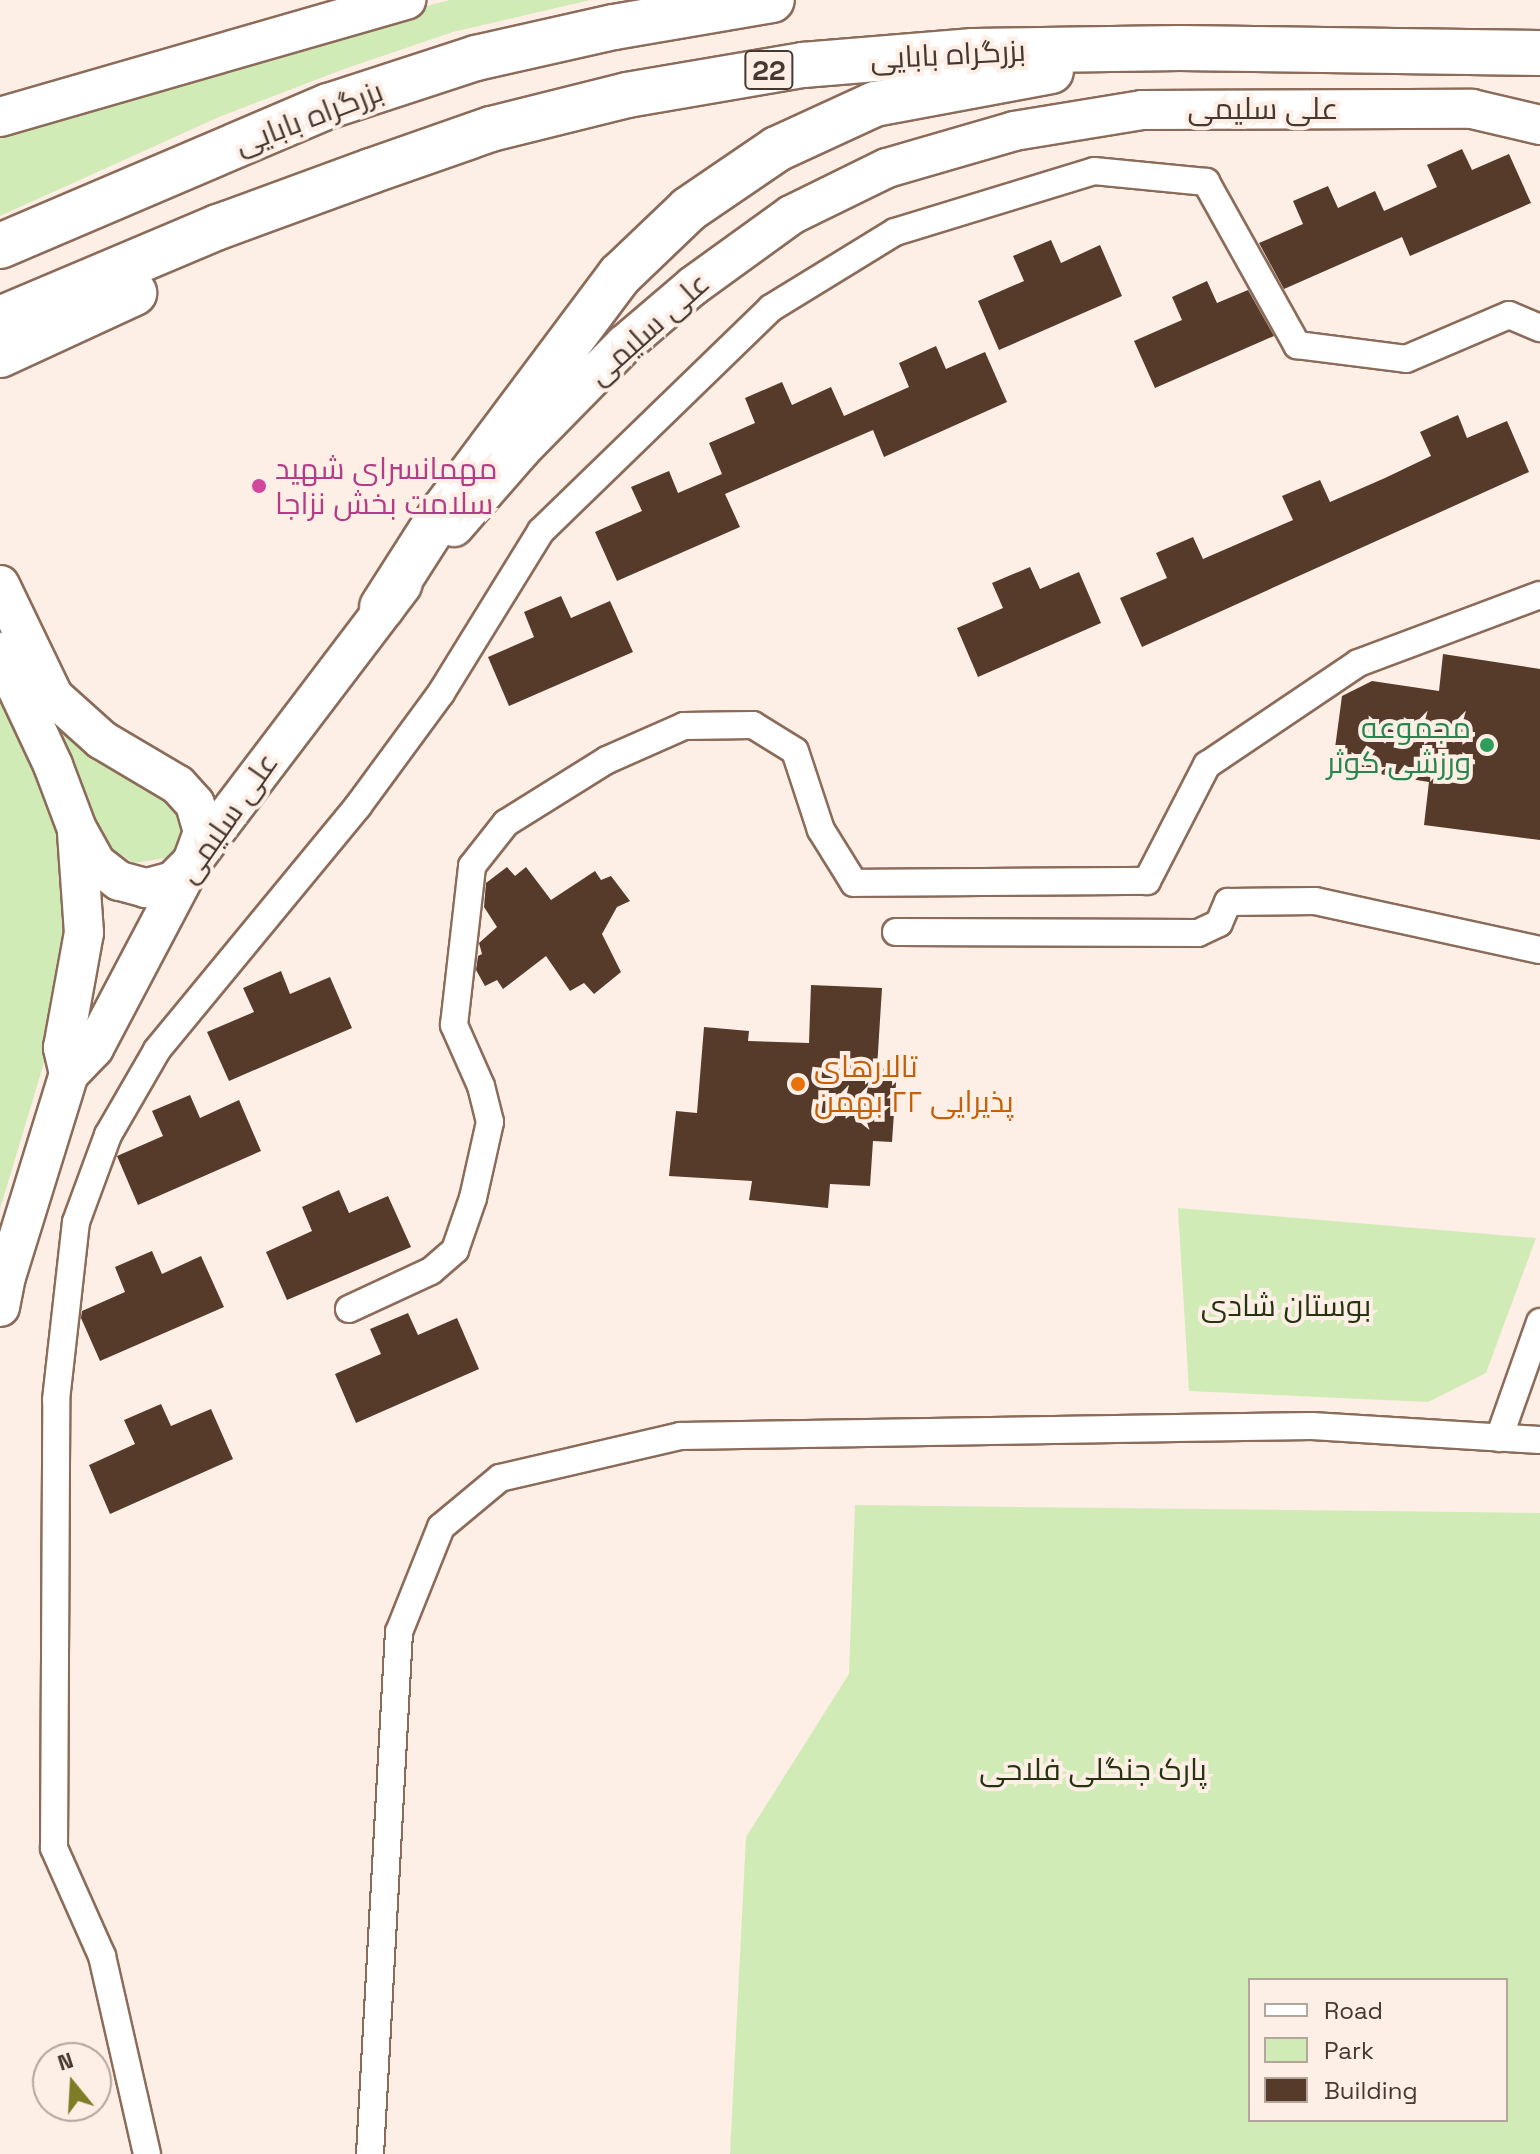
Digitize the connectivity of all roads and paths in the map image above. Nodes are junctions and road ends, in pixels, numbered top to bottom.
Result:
1 (406, 0) edge
2 (772, 0) edge
3 (1180, 48) junction
4 (1540, 53) edge
5 (0, 117) edge
6 (1540, 125) edge
7 (371, 171) junction
8 (0, 246) edge
9 (101, 309) junction
10 (0, 319) edge
11 (1540, 328) edge
12 (0, 355) edge
13 (0, 368) edge
14 (0, 585) edge
15 (1540, 595) edge
16 (382, 607) junction
17 (0, 652) edge
18 (77, 829) junction
19 (192, 862) junction
20 (896, 932) dead end
21 (1540, 950) edge
22 (69, 1074) junction
23 (0, 1307) edge
24 (349, 1309) dead end
25 (1540, 1322) edge
26 (1499, 1438) junction
27 (1540, 1440) edge
28 (147, 2154) edge
29 (370, 2154) edge

1 - 5 main road
2 - 8 highway, بزرگراه بابایی / 22
3 - 4 highway, بزرگراه بابایی / 22
3 - 7 highway, بزرگراه بابایی / 22
3 - 16 highway
6 - 16 main road, علی سلیمی
7 - 9 highway, بزرگراه بابایی / 22
7 - 10 highway, بزرگراه بابایی / 22
9 - 12 highway, بزرگراه بابایی / 22
9 - 13 highway
11 - 28 street
14 - 19 main road
15 - 24 street
16 - 19 main road, علی سلیمی
17 - 18 main road
18 - 19 main road
18 - 22 main road
19 - 22 main road, علی سلیمی
20 - 21 street
22 - 23 main road
25 - 26 street
26 - 27 street
26 - 29 street

